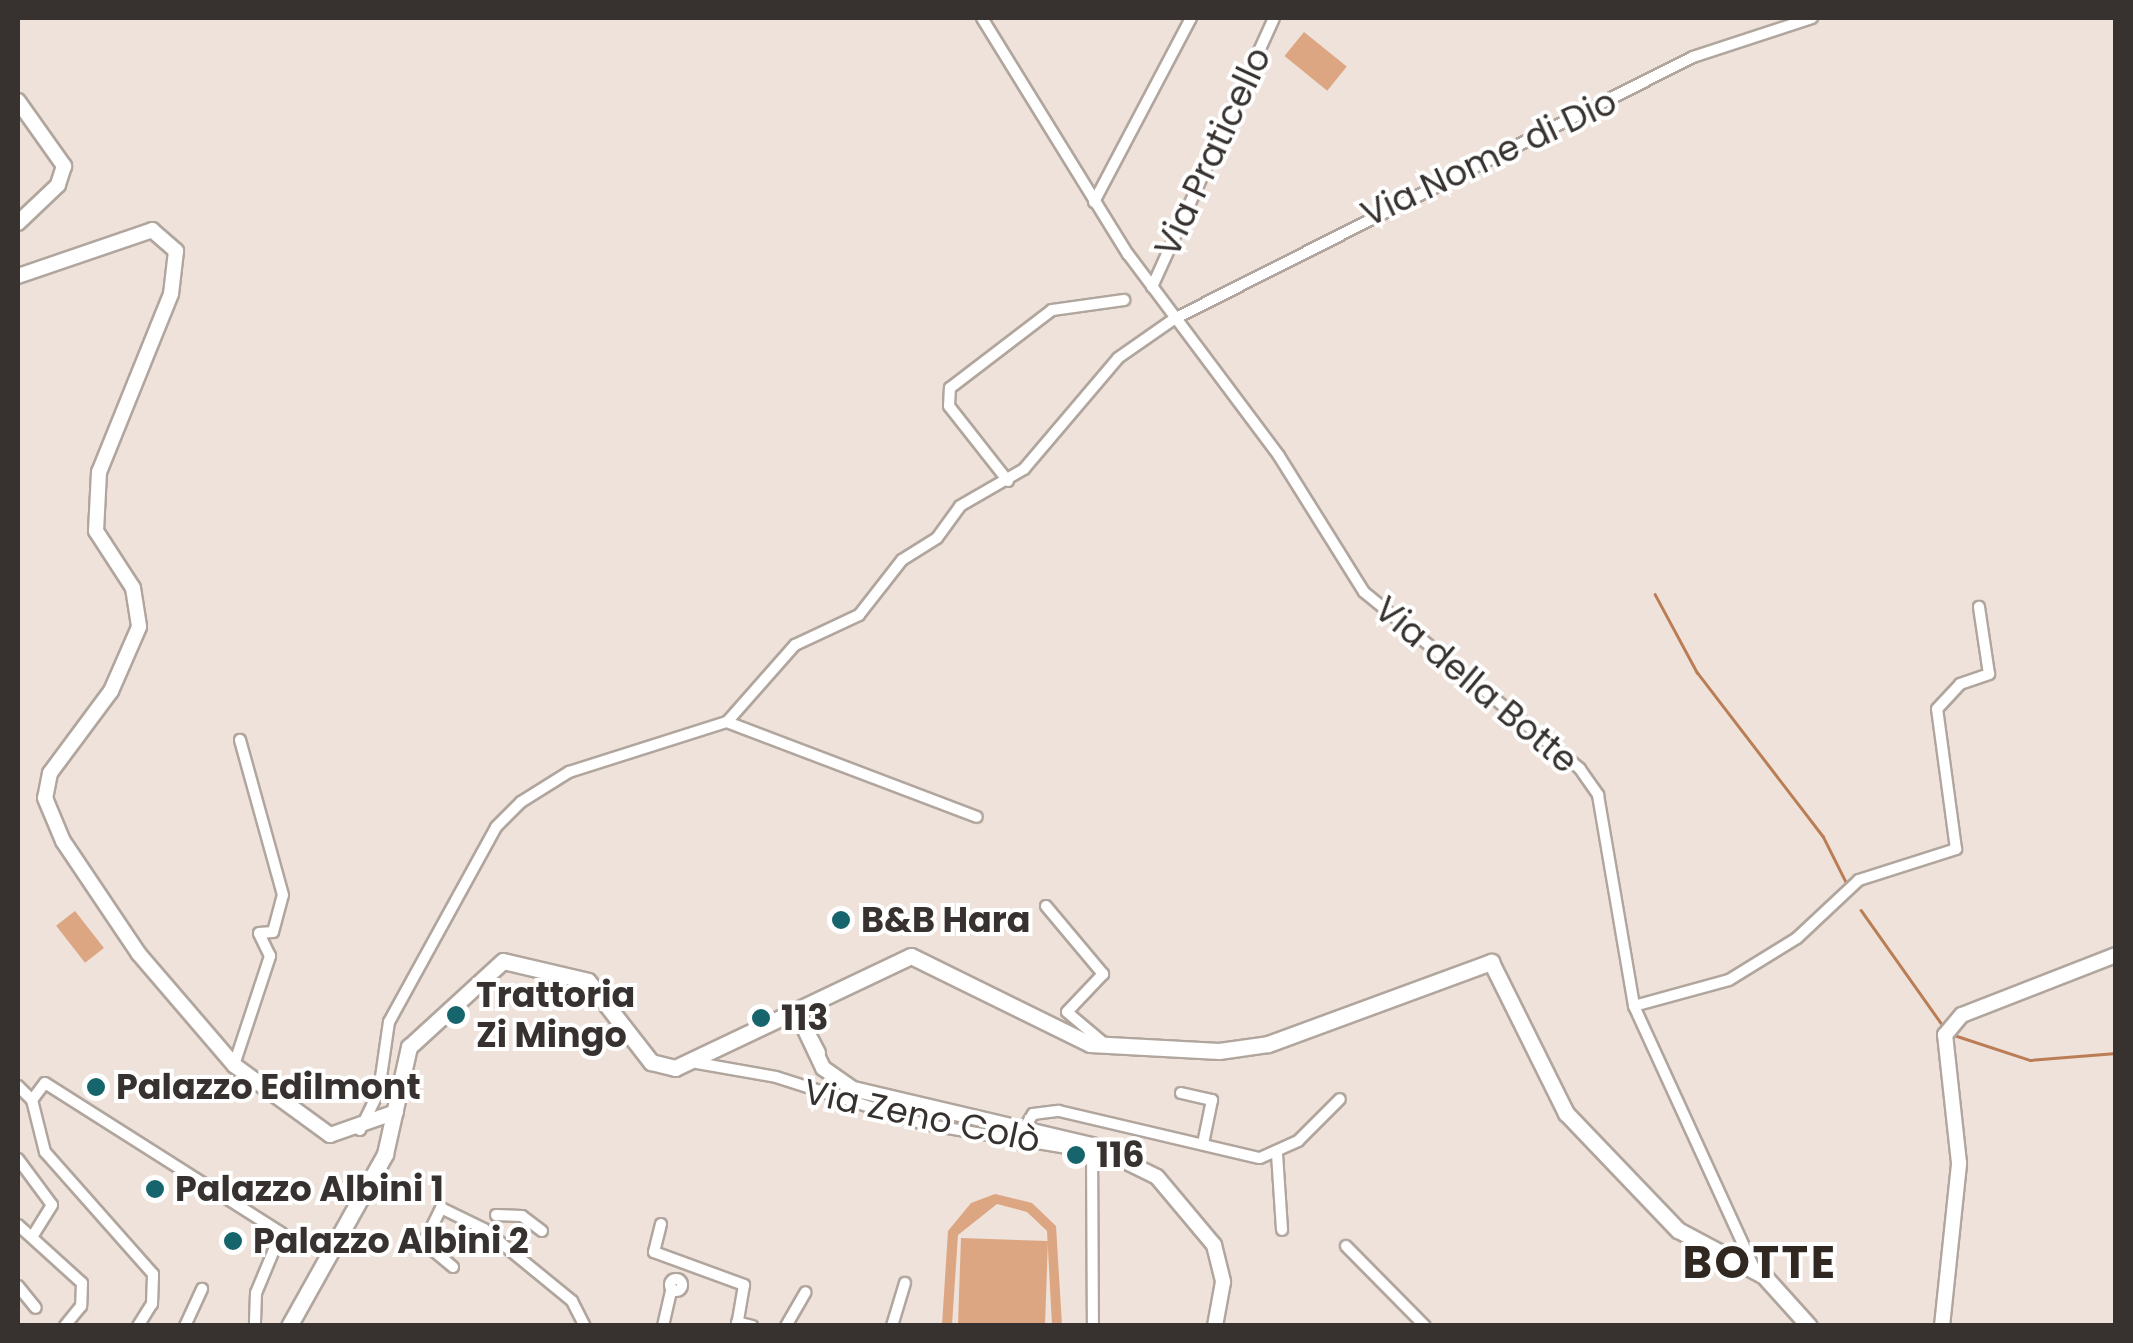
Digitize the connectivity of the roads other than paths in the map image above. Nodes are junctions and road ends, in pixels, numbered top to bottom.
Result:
1 (982, 18) edge
2 (1191, 18) edge
3 (1274, 18) edge
4 (1812, 18) edge
5 (18, 100) edge
6 (1094, 202) junction
7 (18, 223) edge
8 (18, 276) edge
9 (1152, 287) junction
10 (1124, 300) dead end
11 (1174, 319) junction
12 (1008, 481) junction
13 (1979, 608) dead end
14 (727, 722) junction
15 (240, 740) dead end
16 (978, 817) dead end
17 (1046, 906) dead end
18 (2116, 954) edge
19 (837, 992) junction
20 (1634, 1006) junction
21 (798, 1015) junction
22 (774, 1026) junction
23 (808, 1038) junction
24 (1106, 1045) junction
25 (697, 1063) junction
26 (234, 1065) junction
27 (18, 1086) edge
28 (1181, 1093) dead end
29 (1340, 1099) dead end
30 (32, 1100) junction
31 (396, 1112) junction
32 (1024, 1130) junction
33 (360, 1132) junction
34 (1203, 1144) junction
35 (1092, 1148) junction
36 (1277, 1154) junction
37 (18, 1159) edge
38 (496, 1215) dead end
39 (661, 1224) dead end
40 (18, 1225) edge
41 (1282, 1230) dead end
42 (542, 1232) dead end
43 (33, 1236) junction
44 (1346, 1246) dead end
45 (452, 1266) dead end
46 (1755, 1270) junction
47 (905, 1283) dead end
48 (18, 1286) edge
49 (672, 1288) dead end
50 (202, 1289) dead end
51 (806, 1292) dead end
52 (36, 1308) dead end
53 (737, 1324) edge
54 (1809, 1324) edge
55 (65, 1326) edge
56 (138, 1326) edge
57 (185, 1326) edge
58 (255, 1326) edge
59 (288, 1326) edge
60 (585, 1326) edge
61 (663, 1326) edge
62 (752, 1326) edge
63 (786, 1326) edge
64 (892, 1326) edge
65 (1093, 1326) edge
66 (1215, 1326) edge
67 (1425, 1326) edge
68 (1942, 1326) edge

1 - 6 street, Via della Botte
2 - 6 street
3 - 9 street, Via Praticello
4 - 11 street, Via Nome di Dio
5 - 7 main road
6 - 9 street, Via della Botte
8 - 26 main road
9 - 11 street, Via della Botte
10 - 12 street
11 - 12 street, Via Nome di Dio
11 - 20 street, Via della Botte
12 - 14 street
13 - 20 street
14 - 16 street
14 - 33 street
15 - 26 street
17 - 24 street
18 - 68 main road
19 - 21 main road
19 - 23 main road
19 - 24 main road
20 - 46 street, Via della Botte
21 - 22 main road
21 - 23 main road
22 - 23 main road
22 - 25 main road
23 - 32 main road
24 - 46 main road
25 - 31 main road
25 - 35 street, Via Zeno Colò
26 - 33 main road
27 - 30 street
28 - 34 street
29 - 36 street
30 - 56 street
30 - 58 street
31 - 33 main road
31 - 59 main road
32 - 34 street
32 - 35 main road
34 - 36 street
35 - 65 street
35 - 66 main road
36 - 41 street
37 - 43 street
38 - 42 street
39 - 53 street
40 - 43 street
43 - 55 street
44 - 67 street
45 - 60 street
46 - 54 main road
47 - 64 street
48 - 52 street
49 - 61 street
50 - 57 street
51 - 63 street
53 - 62 street

